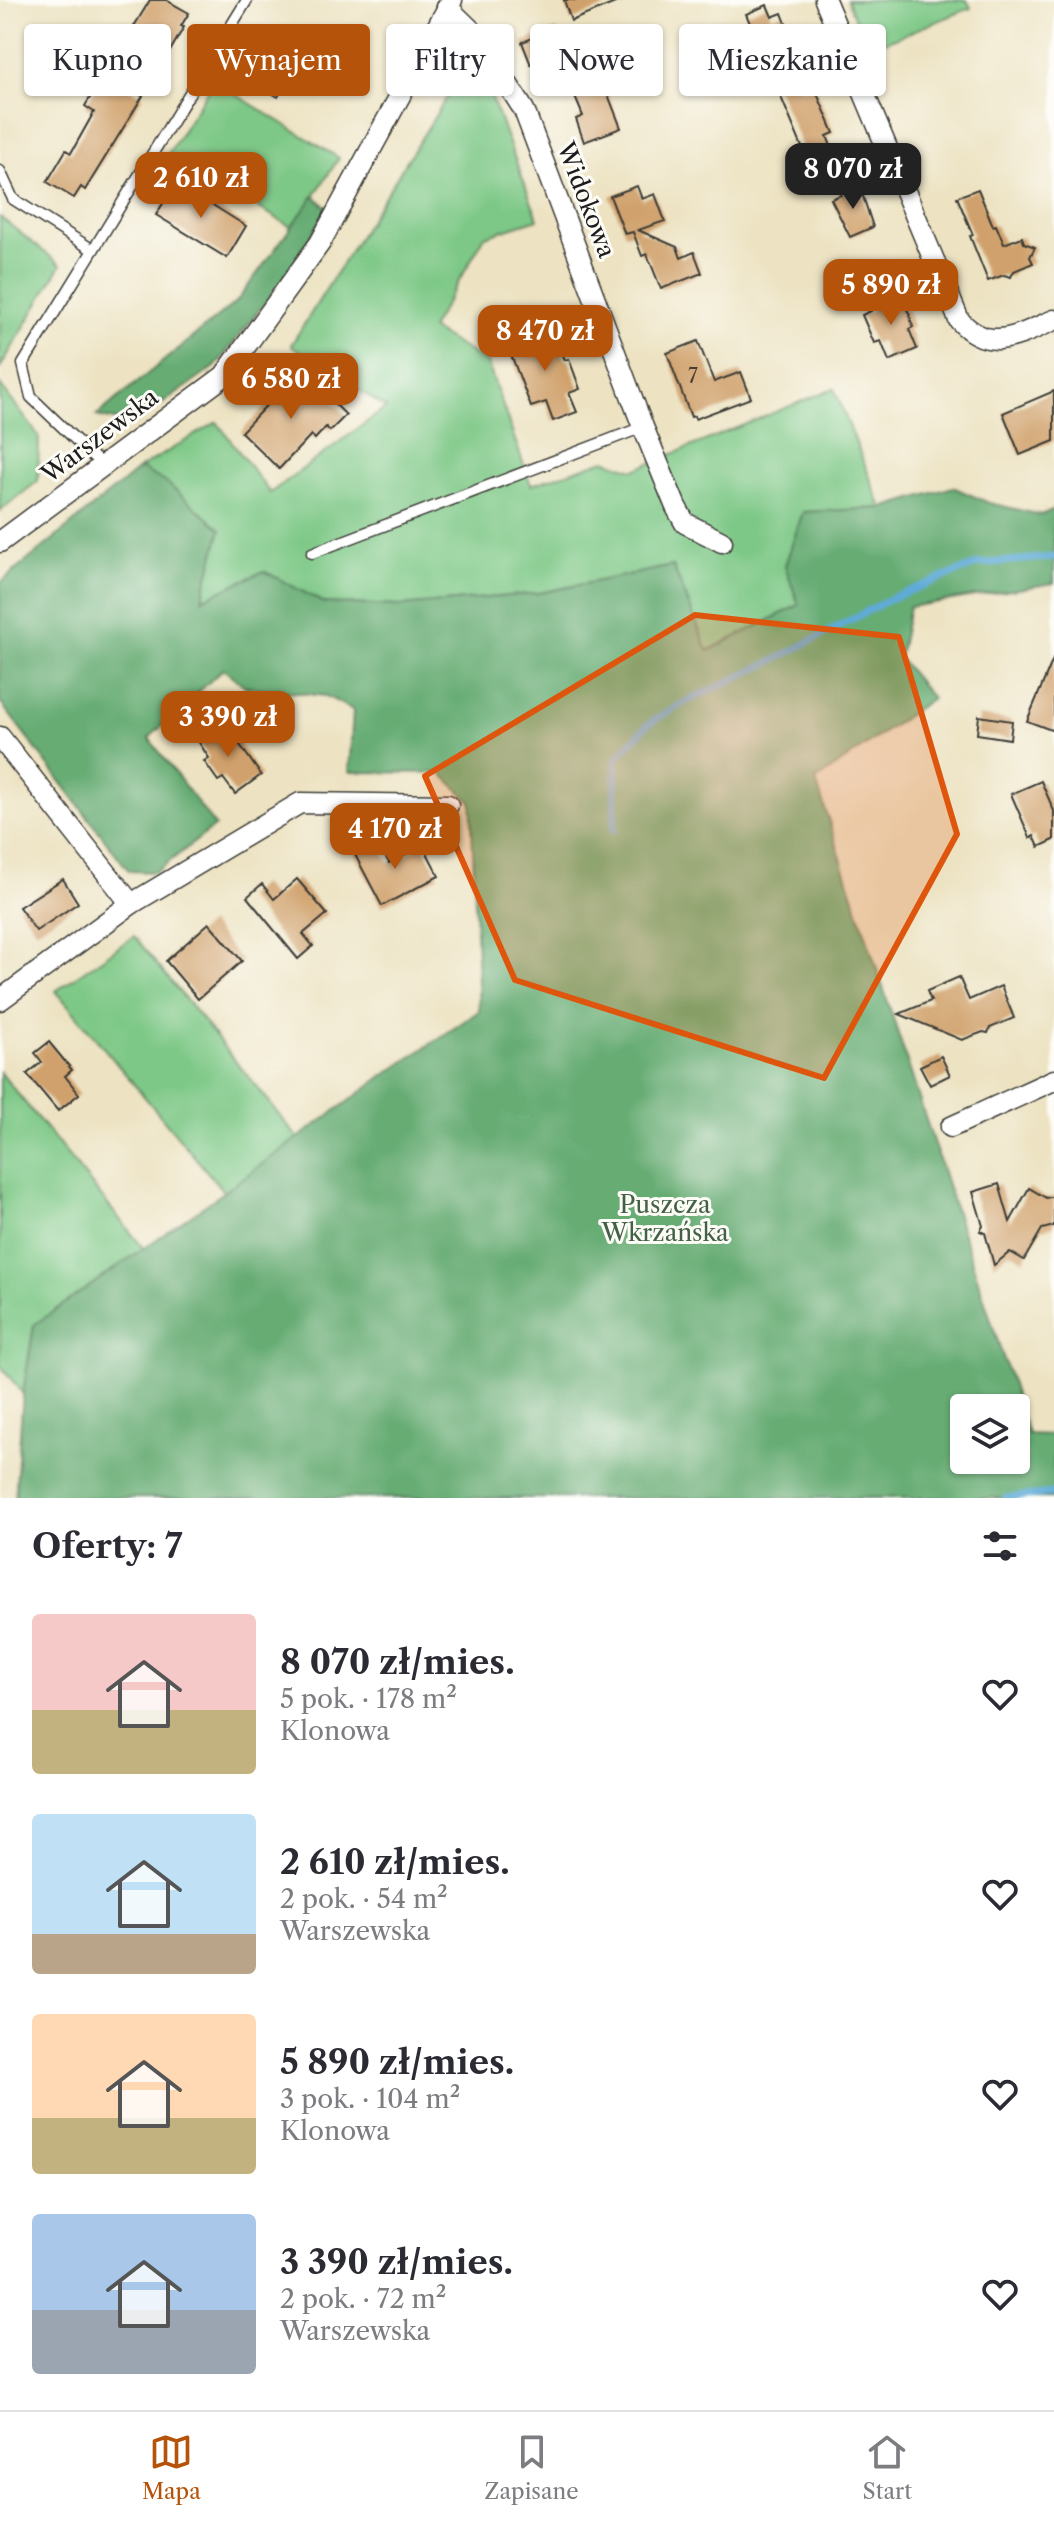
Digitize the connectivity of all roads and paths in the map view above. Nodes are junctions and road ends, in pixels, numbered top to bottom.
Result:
1 (247, 0) edge
2 (825, 0) edge
3 (449, 4) edge
4 (0, 171) edge
5 (93, 250) junction
6 (1054, 320) edge
7 (643, 427) junction
8 (103, 466) junction
9 (0, 542) edge
10 (722, 542) dead end
11 (312, 553) dead end
12 (0, 737) edge
13 (448, 805) dead end
14 (131, 904) junction
15 (0, 1000) edge
16 (1054, 1080) edge
17 (951, 1127) dead end

1 - 5 lane
2 - 6 street
3 - 7 street, Widokowa
3 - 8 street, Warszewska
4 - 5 lane
5 - 8 lane
7 - 10 street, Widokowa
7 - 11 lane
8 - 9 street, Warszewska
12 - 14 street
13 - 14 street
14 - 15 street
16 - 17 street

